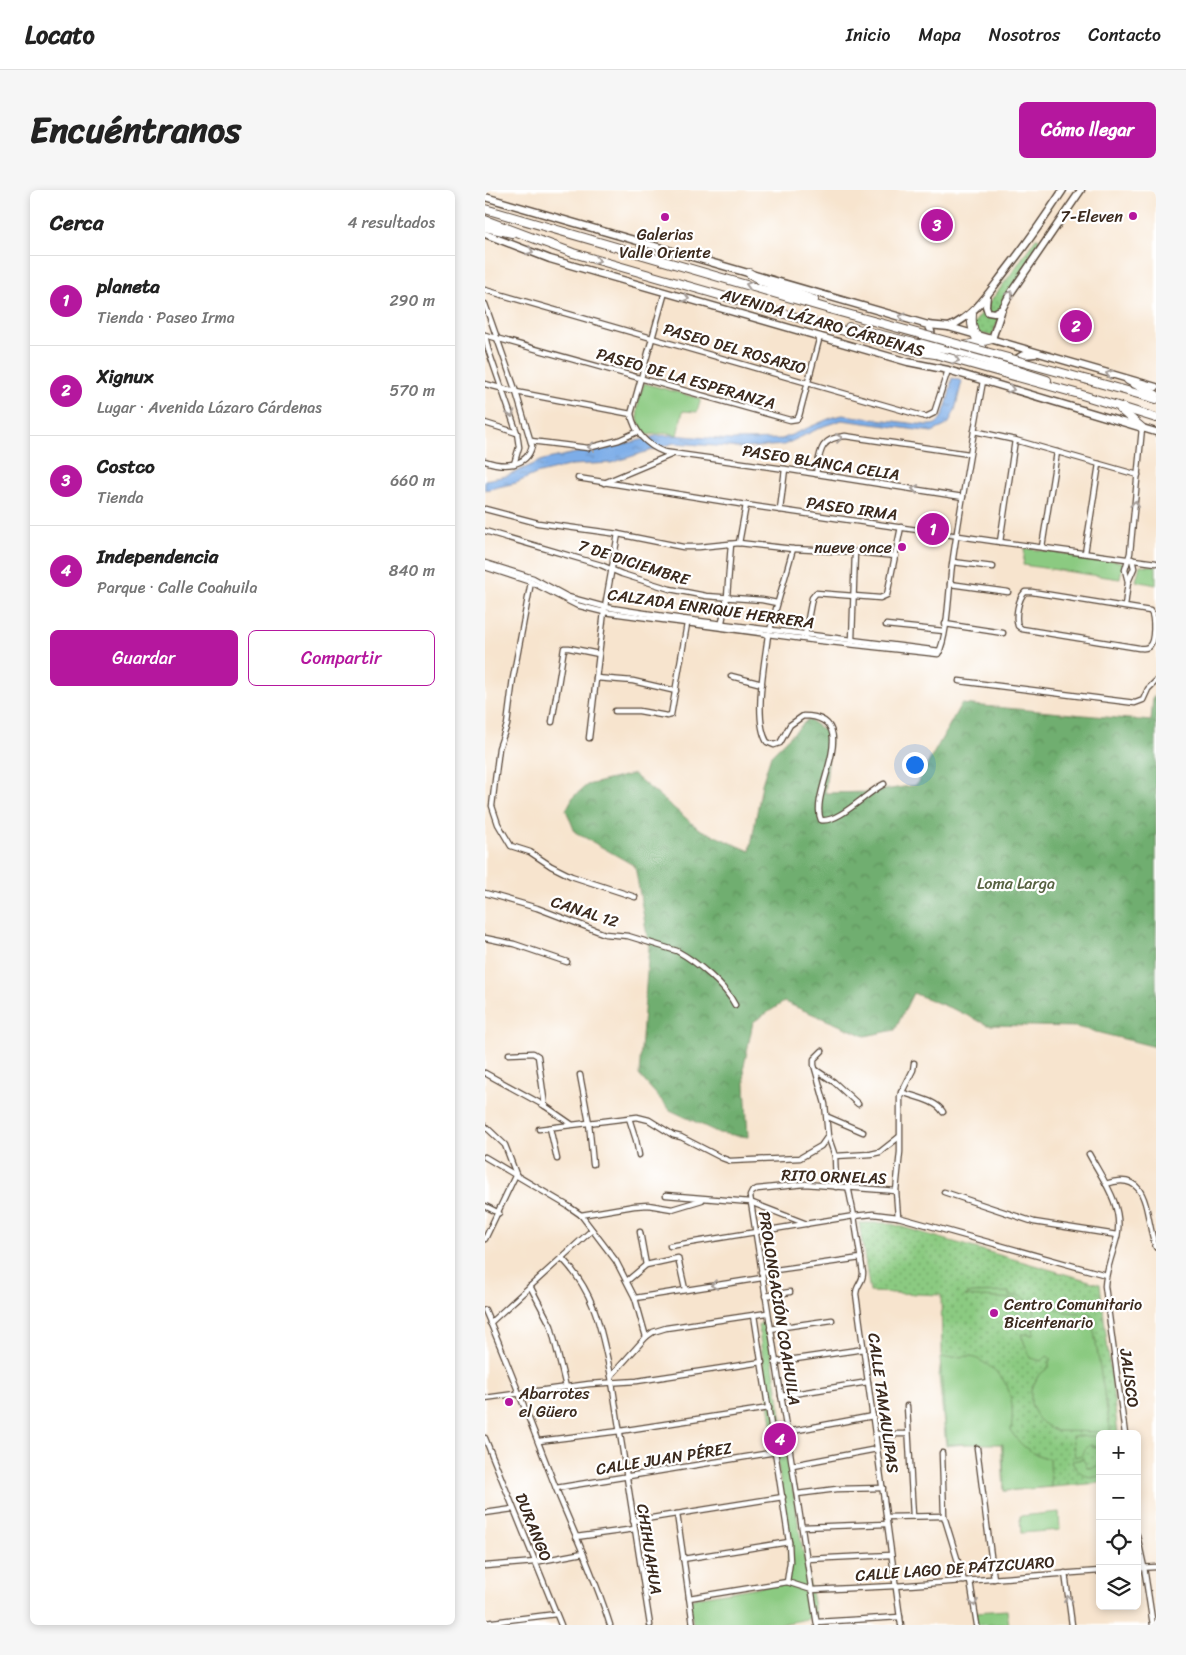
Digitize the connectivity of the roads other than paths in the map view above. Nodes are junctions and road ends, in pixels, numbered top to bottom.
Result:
1 (1063, 190) edge
2 (1081, 190) edge
3 (485, 197) edge
4 (485, 209) edge
5 (485, 220) edge
6 (485, 227) edge
7 (1036, 231) junction
8 (521, 233) junction
9 (485, 234) edge
10 (1040, 249) junction
11 (749, 273) junction
12 (485, 290) edge
13 (665, 292) junction
14 (988, 295) junction
15 (485, 307) edge
16 (825, 307) junction
17 (1002, 309) junction
18 (971, 314) junction
19 (928, 325) junction
20 (949, 327) junction
21 (837, 328) junction
22 (485, 335) edge
23 (975, 335) junction
24 (820, 336) junction
25 (496, 337) junction
26 (652, 337) junction
27 (992, 339) junction
28 (918, 344) junction
29 (981, 346) junction
30 (486, 348) edge
31 (951, 349) junction
32 (1046, 355) junction
33 (970, 356) junction
34 (993, 363) junction
35 (948, 370) junction
36 (1018, 371) junction
37 (640, 378) junction
38 (1128, 380) junction
39 (983, 381) junction
40 (808, 382) junction
41 (485, 384) edge
42 (1156, 387) edge
43 (503, 389) junction
44 (516, 392) junction
45 (1079, 394) junction
46 (1156, 395) edge
47 (1156, 398) edge
48 (1115, 405) junction
49 (1138, 413) junction
50 (631, 414) junction
51 (1156, 418) edge
52 (485, 423) edge
53 (1156, 424) edge
54 (1142, 428) junction
55 (974, 431) junction
56 (1156, 432) edge
57 (517, 433) junction
58 (638, 434) junction
59 (1015, 440) junction
60 (531, 441) junction
61 (1057, 452) junction
62 (674, 453) junction
63 (969, 454) junction
64 (485, 462) edge
65 (514, 464) junction
66 (1099, 464) junction
67 (785, 469) junction
68 (816, 474) junction
69 (1138, 475) junction
70 (578, 478) dead end
71 (604, 483) junction
72 (963, 497) junction
73 (746, 505) junction
74 (485, 509) edge
75 (779, 510) junction
76 (901, 528) junction
77 (485, 532) edge
78 (618, 534) junction
79 (957, 536) junction
80 (999, 542) junction
81 (739, 543) junction
82 (731, 544) junction
83 (1042, 547) junction
84 (793, 549) junction
85 (855, 552) junction
86 (1085, 553) junction
87 (896, 556) junction
88 (1130, 560) junction
89 (953, 562) junction
90 (1156, 563) edge
91 (485, 565) edge
92 (993, 567) dead end
93 (611, 568) junction
94 (532, 580) junction
95 (1128, 582) junction
96 (950, 584) junction
97 (1008, 592) dead end
98 (854, 596) junction
99 (727, 597) junction
100 (777, 603) junction
101 (1125, 606) junction
102 (604, 609) junction
103 (687, 624) junction
104 (945, 624) junction
105 (886, 625) dead end
106 (721, 626) junction
107 (944, 632) junction
108 (769, 633) junction
109 (1003, 633) dead end
110 (805, 635) junction
111 (852, 640) junction
112 (939, 653) junction
113 (599, 654) junction
114 (731, 676) dead end
115 (596, 678) junction
116 (959, 681) dead end
117 (1156, 681) edge
118 (762, 684) junction
119 (676, 691) junction
120 (615, 711) dead end
121 (553, 722) dead end
122 (589, 738) dead end
123 (884, 784) dead end
124 (485, 893) edge
125 (635, 897) dead end
126 (485, 938) edge
127 (567, 962) dead end
128 (735, 1005) dead end
129 (822, 1051) dead end
130 (509, 1054) dead end
131 (914, 1062) dead end
132 (816, 1070) junction
133 (485, 1073) edge
134 (580, 1075) dead end
135 (901, 1092) junction
136 (858, 1104) dead end
137 (545, 1106) junction
138 (943, 1112) dead end
139 (828, 1117) junction
140 (629, 1118) junction
141 (589, 1123) junction
142 (571, 1124) junction
143 (485, 1126) edge
144 (550, 1128) junction
145 (539, 1129) dead end
146 (863, 1132) dead end
147 (828, 1136) junction
148 (899, 1137) junction
149 (1089, 1154) dead end
150 (639, 1155) dead end
151 (835, 1156) junction
152 (485, 1157) edge
153 (557, 1159) dead end
154 (593, 1164) dead end
155 (516, 1174) junction
156 (1106, 1184) junction
157 (848, 1186) junction
158 (836, 1187) junction
159 (896, 1191) junction
160 (945, 1192) dead end
161 (666, 1195) dead end
162 (706, 1199) junction
163 (750, 1202) junction
164 (485, 1206) edge
165 (499, 1213) junction
166 (581, 1215) junction
167 (854, 1216) junction
168 (898, 1217) junction
169 (808, 1224) junction
170 (592, 1230) junction
171 (641, 1232) dead end
172 (756, 1232) junction
173 (1117, 1235) junction
174 (485, 1239) edge
175 (670, 1246) dead end
176 (1156, 1247) edge
177 (562, 1258) junction
178 (861, 1258) junction
179 (646, 1265) junction
180 (761, 1272) junction
181 (1106, 1275) junction
182 (762, 1278) junction
183 (627, 1281) junction
184 (530, 1286) junction
185 (685, 1289) junction
186 (790, 1292) dead end
187 (765, 1296) junction
188 (635, 1298) junction
189 (485, 1310) edge
190 (767, 1313) junction
191 (754, 1315) junction
192 (832, 1320) dead end
193 (490, 1322) junction
194 (770, 1329) junction
195 (646, 1337) junction
196 (864, 1349) junction
197 (761, 1362) junction
198 (775, 1362) junction
199 (611, 1376) junction
200 (612, 1382) junction
201 (869, 1382) junction
202 (566, 1387) junction
203 (520, 1393) junction
204 (781, 1396) junction
205 (485, 1398) edge
206 (907, 1406) dead end
207 (769, 1408) junction
208 (873, 1416) junction
209 (1124, 1430) edge
210 (620, 1432) junction
211 (787, 1432) junction
212 (875, 1434) junction
213 (908, 1434) junction
214 (485, 1438) edge
215 (539, 1441) junction
216 (977, 1448) dead end
217 (877, 1449) junction
218 (776, 1452) junction
219 (942, 1452) dead end
220 (485, 1455) edge
221 (491, 1455) junction
222 (793, 1465) junction
223 (627, 1477) junction
224 (556, 1488) junction
225 (883, 1488) junction
226 (797, 1494) junction
227 (783, 1497) junction
228 (513, 1510) junction
229 (485, 1513) edge
230 (677, 1514) junction
231 (913, 1516) junction
232 (944, 1516) junction
233 (886, 1517) junction
234 (633, 1520) junction
235 (887, 1524) junction
236 (802, 1527) junction
237 (635, 1529) junction
238 (576, 1537) junction
239 (789, 1542) junction
240 (583, 1553) junction
241 (1141, 1554) edge
242 (891, 1555) junction
243 (683, 1559) junction
244 (807, 1559) junction
245 (535, 1562) junction
246 (485, 1566) edge
247 (1156, 1567) edge
248 (1144, 1568) junction
249 (1096, 1571) edge
250 (1065, 1573) junction
251 (994, 1579) junction
252 (970, 1581) junction
253 (787, 1582) junction
254 (964, 1582) junction
255 (895, 1586) junction
256 (812, 1590) junction
257 (689, 1598) junction
258 (556, 1614) junction
259 (900, 1617) junction
260 (485, 1623) edge
261 (817, 1624) edge
262 (561, 1625) edge
263 (610, 1625) edge
264 (650, 1625) edge
265 (693, 1625) edge
266 (901, 1625) edge
267 (977, 1625) edge
268 (1072, 1625) edge
269 (1153, 1625) edge

1 - 7 street
2 - 10 street
3 - 11 street, AVENIDA LÁZARO CÁRDENAS
16 -> 4 highway, AVENIDA LÁZARO CÁRDENAS
5 - 8 highway, AVENIDA LÁZARO CÁRDENAS
6 - 8 highway
7 - 10 street
7 - 14 street
8 -> 21 highway, AVENIDA LÁZARO CÁRDENAS
9 -> 13 street, AVENIDA LÁZARO CÁRDENAS
17 -> 10 street
11 - 16 highway
19 -> 11 street, AVENIDA LÁZARO CÁRDENAS
12 - 26 street, PASEO DEL ROSARIO
13 -> 24 street, AVENIDA LÁZARO CÁRDENAS
13 - 26 street
14 - 17 street
14 - 18 street
15 - 25 street
16 - 47 highway, AVENIDA LÁZARO CÁRDENAS, bridge
17 - 27 street
18 - 20 street
18 - 23 highway
19 - 20 street, AVENIDA LÁZARO CÁRDENAS
19 - 28 street
20 - 23 street, AVENIDA LÁZARO CÁRDENAS
21 - 28 highway
21 -> 45 highway, AVENIDA LÁZARO CÁRDENAS
22 - 25 street, PASEO DE LA ESPERANZA
22 - 30 street
23 - 27 street, AVENIDA LÁZARO CÁRDENAS
23 - 29 highway
24 - 35 street, AVENIDA LÁZARO CÁRDENAS
24 - 40 street, PASEO DE LA ESPERANZA
25 - 37 street, PASEO DE LA ESPERANZA
25 - 44 street
26 - 37 street
26 - 40 street, PASEO DEL ROSARIO
27 - 29 highway
27 - 32 street, AVENIDA LÁZARO CÁRDENAS
28 - 31 highway
29 - 31 highway
29 - 33 highway
29 - 34 highway
30 - 43 street
31 - 33 highway
32 - 36 street
38 -> 32 street, AVENIDA LÁZARO CÁRDENAS
33 - 34 highway
34 - 36 highway
35 - 39 street, AVENIDA LÁZARO CÁRDENAS
35 - 40 street, PASEO DEL ROSARIO
36 - 45 highway
37 - 40 street, PASEO DE LA ESPERANZA
37 - 50 street
38 - 42 street, AVENIDA LÁZARO CÁRDENAS
38 - 46 highway
39 -> 54 street, AVENIDA LÁZARO CÁRDENAS
39 - 55 street
41 - 43 street
43 - 44 street
43 -> 57 street
44 - 50 street
44 - 60 street
45 - 48 highway, AVENIDA LÁZARO CÁRDENAS
48 - 49 highway, AVENIDA LÁZARO CÁRDENAS
48 - 54 highway
49 - 51 highway, AVENIDA LÁZARO CÁRDENAS
49 - 53 highway
50 - 58 street
52 - 57 street
54 - 56 street, AVENIDA LÁZARO CÁRDENAS
54 - 69 street
55 - 59 street
55 - 63 street
57 - 65 street
58 -> 60 street
58 - 62 street, PASEO BLANCA CELIA
59 - 61 street
59 - 80 street
60 - 65 street
61 - 66 street
61 - 83 street
62 - 67 street, PASEO BLANCA CELIA
62 - 71 street
68 -> 63 street
63 - 72 street
64 - 65 street
66 - 69 street
66 - 86 street
67 - 68 street, PASEO BLANCA CELIA
67 - 75 street
72 -> 68 street, PASEO BLANCA CELIA
88 -> 69 street
70 - 71 street, PASEO IRMA
71 - 73 street, PASEO IRMA
72 - 79 street
73 - 75 street, PASEO IRMA
73 - 81 street
74 - 78 street
75 - 76 street, PASEO IRMA
76 - 79 street, PASEO IRMA
76 - 87 street
77 - 93 street, 7 DE DICIEMBRE
78 - 82 street
78 - 93 street
79 - 80 street, PASEO IRMA
79 - 89 street
80 - 83 street, PASEO IRMA
81 - 82 street
81 - 84 street
82 - 99 street
83 - 86 street, PASEO IRMA
84 - 85 street
84 - 100 street
85 - 87 street
85 - 98 street
86 - 88 street, PASEO IRMA
87 - 98 street
88 - 90 street, PASEO IRMA
88 - 95 street
88 - 95 street
89 - 92 street
89 - 96 street
91 - 94 street, CALZADA ENRIQUE HERRERA
93 - 99 street, 7 DE DICIEMBRE
93 - 102 street
94 - 102 street, CALZADA ENRIQUE HERRERA
94 - 125 street
95 - 101 street
96 - 97 street
96 - 104 street
98 - 110 street
98 - 111 street
99 - 100 street, 7 DE DICIEMBRE
99 - 106 street
100 - 108 street
101 - 101 street
102 - 103 street, CALZADA ENRIQUE HERRERA
102 - 106 street, CALZADA ENRIQUE HERRERA
102 - 113 street
103 - 106 street, CALZADA ENRIQUE HERRERA
103 - 119 street
104 - 107 street
104 - 109 street
105 - 107 street
106 - 108 street, CALZADA ENRIQUE HERRERA
107 - 112 street
108 - 110 street, CALZADA ENRIQUE HERRERA
108 - 112 street, CALZADA ENRIQUE HERRERA
108 - 118 street
110 - 111 street, CALZADA ENRIQUE HERRERA
111 - 112 street, CALZADA ENRIQUE HERRERA
113 - 115 street
113 - 121 street
114 - 118 street
115 - 119 street
115 - 122 street
116 - 117 street
118 - 123 street
119 - 120 street
124 - 128 street, CANAL 12
126 - 127 street
129 - 132 street
130 - 137 street
131 - 135 street
132 - 136 street
132 - 139 street
133 - 137 street
134 - 141 street
135 - 138 street
135 - 148 street
137 - 142 street
139 - 146 street
139 - 147 street
140 - 141 street
140 - 147 street
140 - 150 street
141 - 142 street
141 - 154 street
142 - 144 street
143 - 155 street
144 - 145 street
144 - 153 street
147 - 151 street
148 - 151 street
148 - 159 street
149 - 156 street, JALISCO
151 - 158 street
152 - 155 street
155 - 165 street
155 - 166 street
156 - 173 street, JALISCO
156 - 176 street
157 - 158 street, RITO ORNELAS
157 - 159 street, RITO ORNELAS
157 - 167 street, CALLE TAMAULIPAS
158 - 163 street, RITO ORNELAS
159 - 168 street
160 - 173 street
161 - 162 street
162 - 163 street
162 - 166 street
163 - 169 street
163 - 172 street, PROLONGACIÓN COAHUILA
164 - 165 street
165 - 174 street
166 - 170 street
167 - 168 street
167 - 169 street
167 - 178 street, CALLE TAMAULIPAS
168 - 181 street
169 - 172 street
170 - 177 street
170 - 183 street
171 - 179 street
172 - 175 street
172 - 180 street, PROLONGACIÓN COAHUILA
173 - 181 street, JALISCO
177 - 184 street
177 - 199 street, CHIHUAHUA
178 - 180 street
178 - 196 street, CALLE TAMAULIPAS
179 - 183 street
179 - 185 street
180 - 182 street, PROLONGACIÓN COAHUILA
181 - 209 street, JALISCO
182 -> 185 street
182 - 187 street, PROLONGACIÓN COAHUILA
183 - 188 street
184 - 193 street
184 - 202 street
185 - 188 street
186 - 187 street
187 - 190 street, PROLONGACIÓN COAHUILA
188 - 195 street
189 - 193 street
190 - 191 street
190 - 194 street, PROLONGACIÓN COAHUILA
191 - 195 street
191 - 197 street
192 - 194 street
193 - 203 street
194 - 198 street, PROLONGACIÓN COAHUILA
195 - 199 street
196 - 198 street
196 - 201 street, CALLE TAMAULIPAS
197 - 200 street
197 - 207 street
198 - 204 street, PROLONGACIÓN COAHUILA
199 - 200 street, CHIHUAHUA
200 - 202 street
200 - 210 street, CHIHUAHUA
201 - 204 street
201 - 208 street, CALLE TAMAULIPAS
202 - 203 street
203 - 205 street
203 - 215 street
204 - 211 street, PROLONGACIÓN COAHUILA
206 - 213 street
207 - 210 street
207 - 218 street
208 - 211 street
208 - 212 street, CALLE TAMAULIPAS
210 - 215 street
210 - 223 street, CHIHUAHUA
211 - 222 street, PROLONGACIÓN COAHUILA
212 - 213 street
212 - 217 street, CALLE TAMAULIPAS
213 - 231 street
214 - 221 street, DURANGO
215 - 224 street
216 - 251 street
217 - 222 street
217 - 225 street, CALLE TAMAULIPAS
218 - 223 street, CALLE JUAN PÉREZ
218 - 227 street
219 - 232 street
220 - 221 street
221 - 228 street, DURANGO
222 - 226 street, PROLONGACIÓN COAHUILA
223 - 224 street, CALLE JUAN PÉREZ
223 - 234 street, CHIHUAHUA
224 - 238 street
225 - 226 street
225 - 233 street, CALLE TAMAULIPAS
226 - 236 street, PROLONGACIÓN COAHUILA
227 - 230 street
227 - 239 street
228 - 229 street
228 - 245 street, DURANGO
230 - 234 street
230 - 243 street
231 - 232 street
231 - 233 street
232 - 254 street
233 - 235 street, CALLE TAMAULIPAS
234 - 237 street, CHIHUAHUA
235 - 236 street
235 - 242 street, CALLE TAMAULIPAS
236 - 244 street, PROLONGACIÓN COAHUILA
237 - 238 street
237 - 264 street, CHIHUAHUA
238 - 240 street
239 - 243 street
239 - 253 street
240 - 245 street
240 - 263 street
241 - 248 street
242 - 244 street
242 - 255 street, CALLE TAMAULIPAS
243 - 257 street
244 - 256 street, PROLONGACIÓN COAHUILA
245 - 246 street
245 - 258 street, DURANGO
247 - 248 street
248 - 269 street
249 - 250 street, CALLE LAGO DE PÁTZCUARO
250 - 251 street, CALLE LAGO DE PÁTZCUARO
268 -> 250 street
251 - 252 street, CALLE LAGO DE PÁTZCUARO
252 - 254 street, CALLE LAGO DE PÁTZCUARO
252 -> 267 street
253 - 256 street
253 - 257 street
254 - 255 street, CALLE LAGO DE PÁTZCUARO
255 - 256 street, CALLE LAGO DE PÁTZCUARO
255 - 259 street, CALLE TAMAULIPAS
256 - 261 street, PROLONGACIÓN COAHUILA
257 - 265 street
258 - 260 street
258 - 262 street, DURANGO
259 - 261 street
259 - 266 street, CALLE TAMAULIPAS

